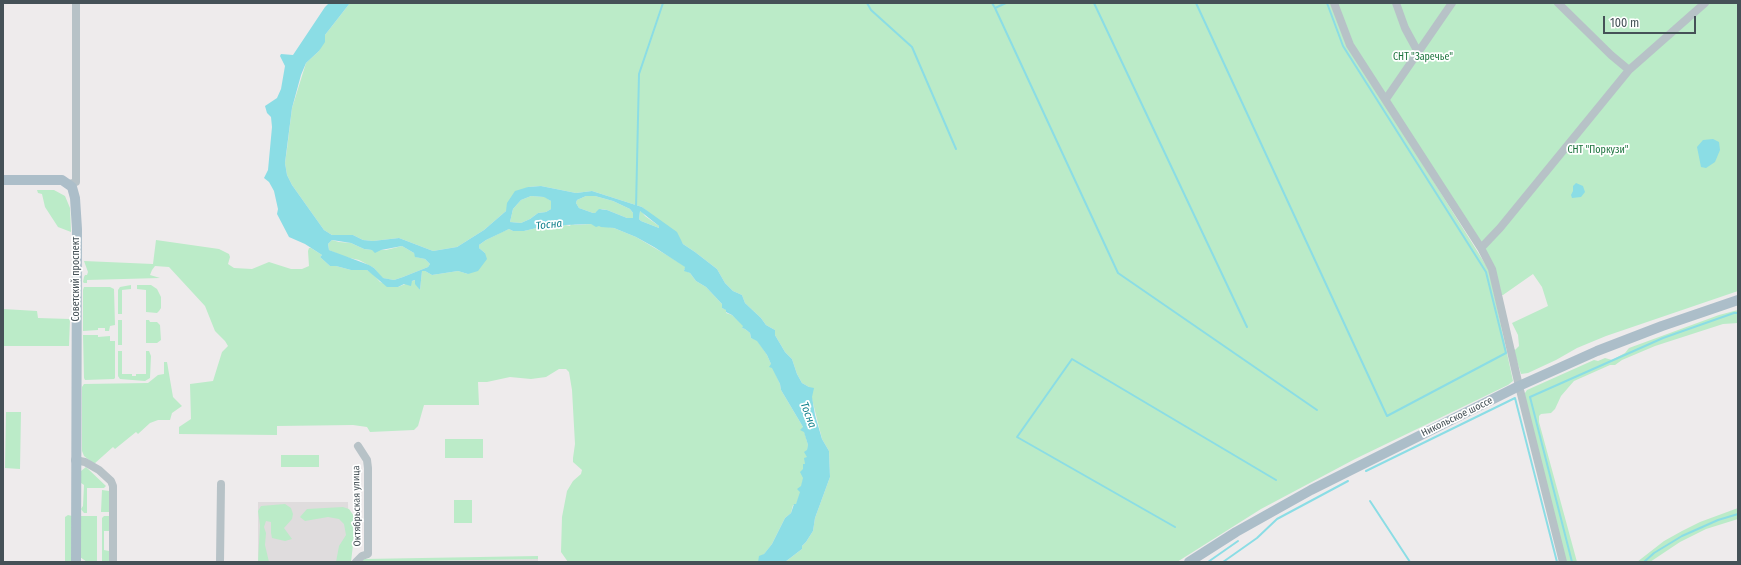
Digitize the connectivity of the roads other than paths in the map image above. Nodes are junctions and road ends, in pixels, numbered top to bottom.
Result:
1 (76, 3) edge
2 (1334, 3) edge
3 (1396, 3) edge
4 (1452, 3) edge
5 (1558, 3) edge
6 (1705, 3) edge
7 (1418, 52) junction
8 (1629, 70) junction
9 (1386, 99) junction
10 (3, 180) edge
11 (69, 184) junction
12 (1481, 248) junction
13 (1738, 300) edge
14 (1519, 386) junction
15 (358, 446) dead end
16 (75, 460) junction
17 (221, 484) dead end
18 (76, 562) edge
19 (113, 562) edge
20 (220, 562) edge
21 (356, 562) edge
22 (1189, 562) edge
23 (1563, 562) edge

1 - 11 street
2 - 9 street
3 - 7 street
4 - 7 street
5 - 8 street
6 - 8 street
7 - 9 street
8 - 12 street
9 - 12 street
10 - 11 main road
11 - 16 main road, Советский проспект
12 - 14 street
13 - 14 main road, Никольское шоссе
14 - 22 main road, Никольское шоссе
14 - 23 street
15 - 21 street, Октябрьская улица
16 - 18 main road, Советский проспект
16 - 19 street
17 - 20 street

